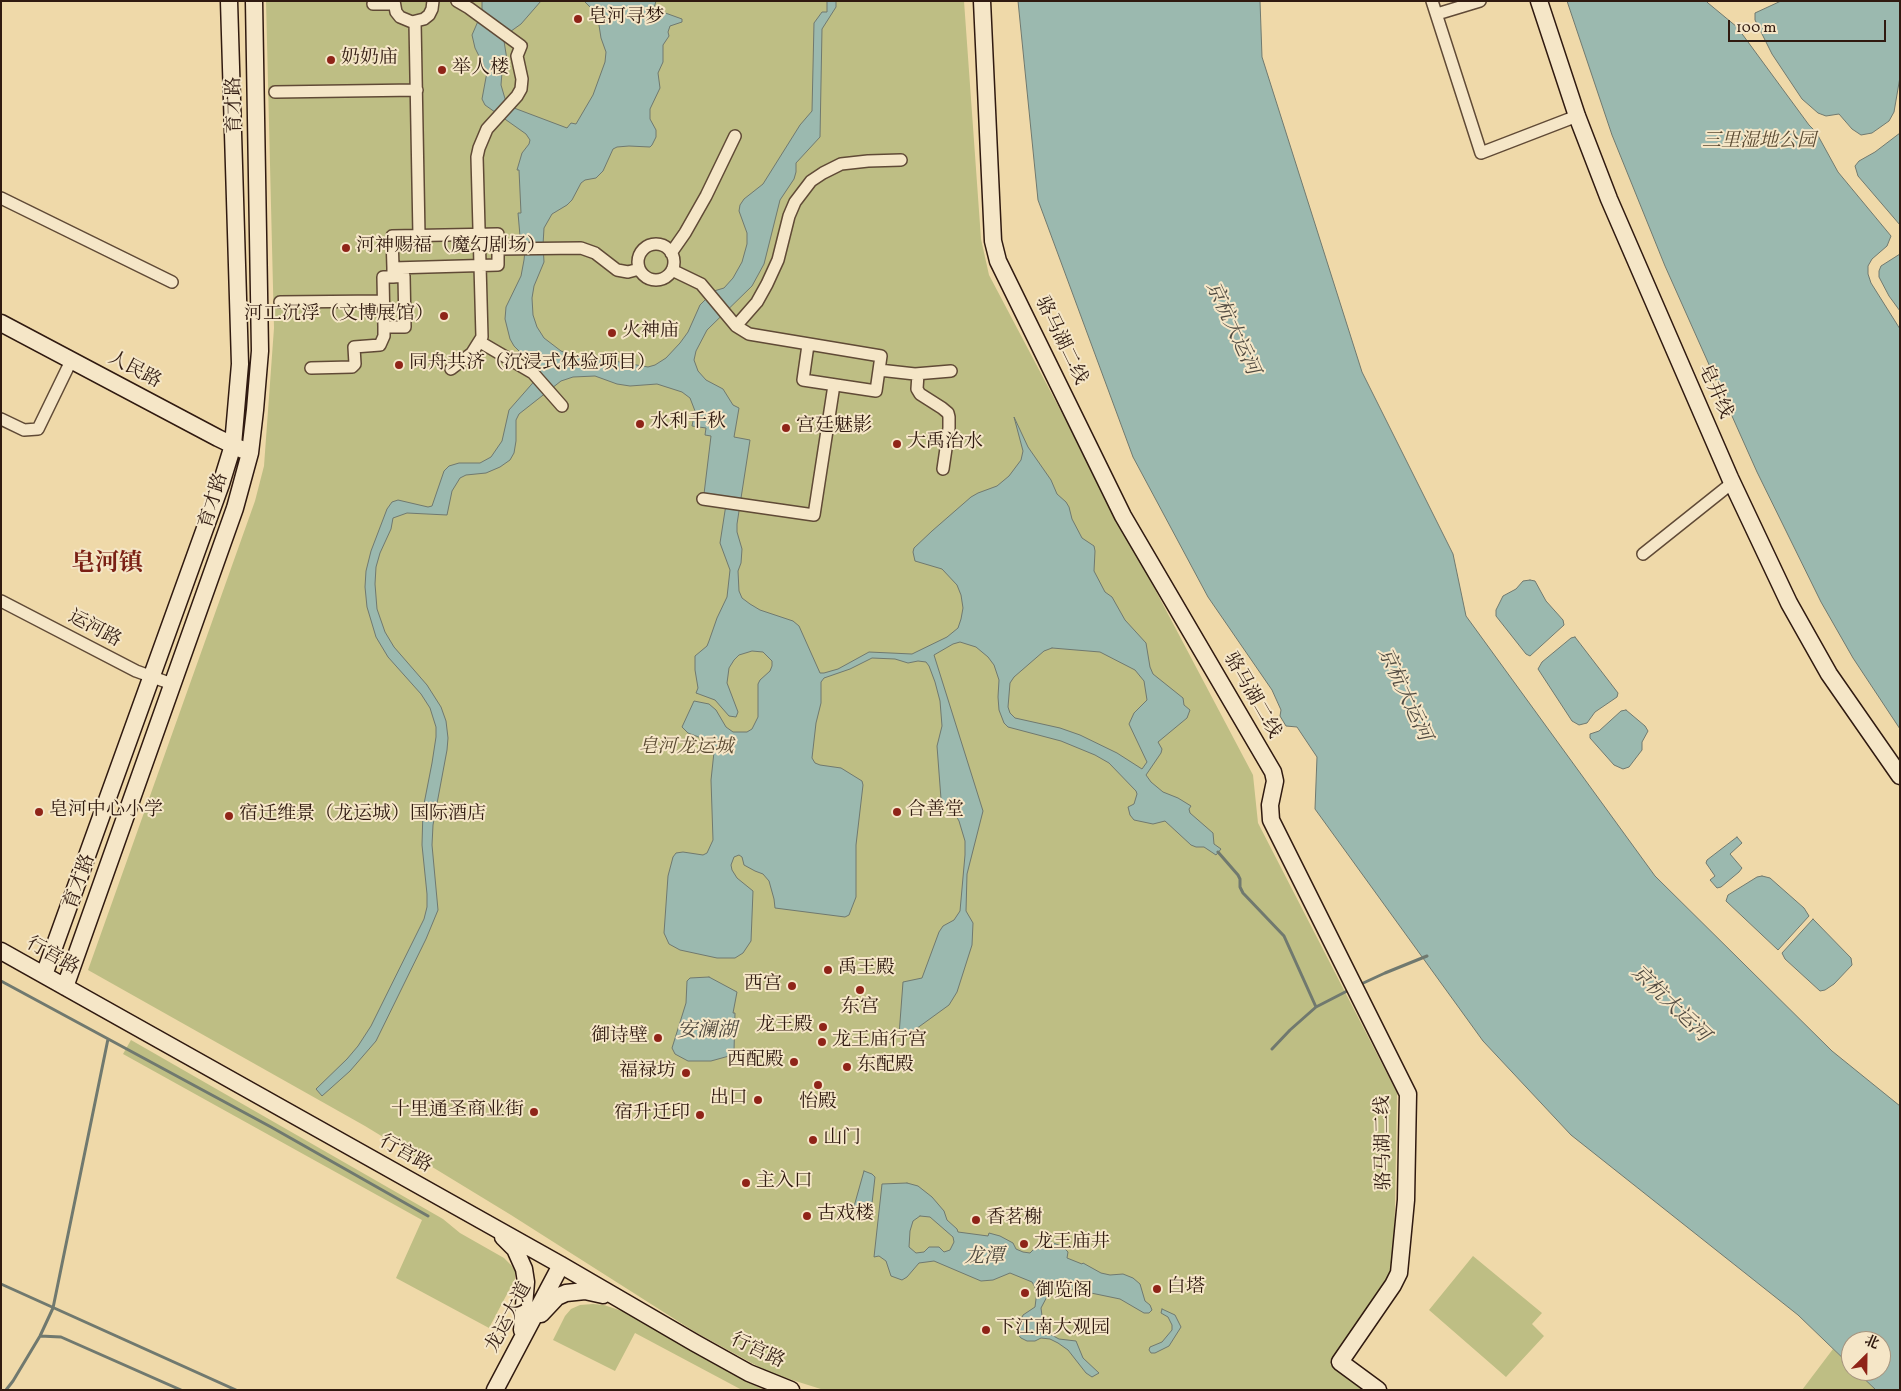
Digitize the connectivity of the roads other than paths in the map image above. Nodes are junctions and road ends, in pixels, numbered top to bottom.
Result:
1 (229, 1) edge
2 (254, 1) edge
3 (433, 1) edge
4 (457, 1) edge
5 (982, 1) edge
6 (1432, 1) edge
7 (1480, 1) edge
8 (1539, 1) edge
9 (394, 3) edge
10 (373, 4) dead end
11 (1437, 14) junction
12 (416, 22) junction
13 (417, 90) junction
14 (275, 92) dead end
15 (1577, 116) junction
16 (735, 136) dead end
17 (900, 160) dead end
18 (1, 198) edge
19 (480, 235) junction
20 (419, 236) junction
21 (498, 249) junction
22 (672, 253) junction
23 (481, 266) junction
24 (639, 269) junction
25 (672, 270) junction
26 (393, 272) junction
27 (172, 282) dead end
28 (383, 301) junction
29 (280, 302) dead end
30 (1, 323) edge
31 (736, 326) junction
32 (384, 327) junction
33 (480, 342) junction
34 (808, 345) junction
35 (71, 361) junction
36 (311, 368) dead end
37 (451, 368) dead end
38 (879, 370) junction
39 (951, 371) dead end
40 (918, 374) junction
41 (834, 385) junction
42 (562, 406) dead end
43 (3, 424) edge
44 (233, 445) junction
45 (250, 453) junction
46 (943, 469) dead end
47 (1732, 483) junction
48 (703, 499) dead end
49 (1642, 554) dead end
50 (1, 601) edge
51 (152, 677) junction
52 (172, 684) junction
53 (1900, 776) edge
54 (1, 951) edge
55 (44, 975) junction
56 (65, 987) junction
57 (490, 1226) junction
58 (561, 1265) junction
59 (620, 1300) junction
60 (523, 1336) junction
61 (495, 1390) edge
62 (791, 1390) edge
63 (1378, 1390) edge

1 - 44 street, 育才路
2 - 45 street, 育才路
3 - 12 street
4 - 19 street
5 - 63 street, 骆马湖二线
6 - 11 street
7 - 11 street
8 - 15 street, 皂井线
9 - 10 street
9 - 12 street
11 - 15 street
12 - 13 street
13 - 14 street
13 - 20 street
15 - 47 street, 皂井线
16 - 22 street
17 - 31 street
18 - 27 street
19 - 20 street
19 - 21 street
19 - 23 street
20 - 26 street
21 - 23 street
21 - 24 street
22 - 24 street
22 - 25 street
23 - 26 street
23 - 33 street
24 - 25 street
25 - 31 street
26 - 28 street
26 - 32 street
28 - 29 street
28 - 32 street
30 - 35 street, 人民路
31 - 34 street
32 - 36 street
33 - 37 street
33 - 42 street
34 - 38 street
34 - 41 street
35 - 43 street
35 - 44 street, 人民路
38 - 40 street
38 - 41 street
39 - 40 street
40 - 46 street
41 - 48 street
44 - 45 street, 人民路
44 - 51 street, 育才路
45 - 52 street, 育才路
47 - 49 street
47 - 53 street, 皂井线
50 - 51 street, 运河路
51 - 52 street, 运河路
51 - 55 street, 育才路
52 - 56 street, 育才路
54 - 55 street, 行宫路
55 - 56 street, 行宫路
56 - 57 street, 行宫路
57 - 58 street, 行宫路
57 - 60 street
58 - 59 street, 行宫路
58 - 60 street, 龙运大道
59 - 60 street
59 - 62 street, 行宫路
60 - 61 street, 龙运大道

